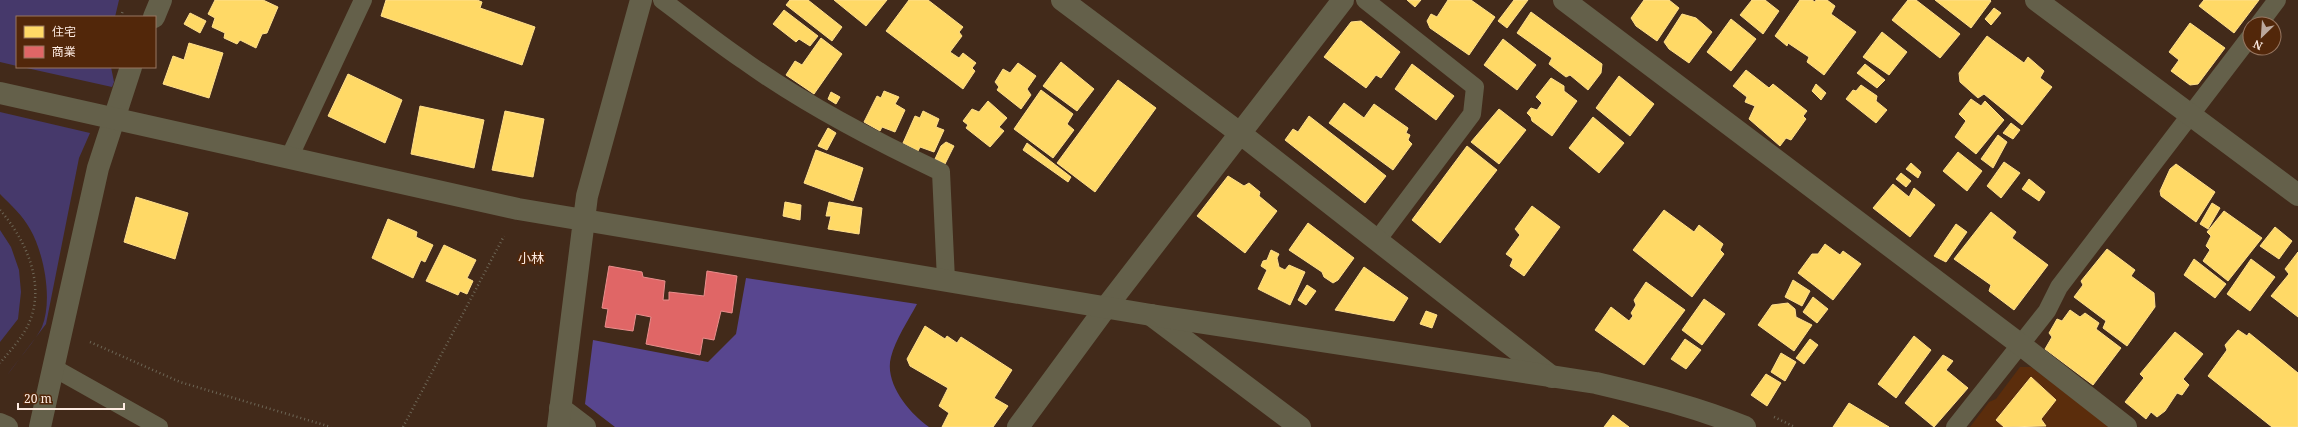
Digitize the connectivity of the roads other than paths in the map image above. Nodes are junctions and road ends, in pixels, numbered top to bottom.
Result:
1 (161, 0) edge
2 (363, 0) edge
3 (641, 0) edge
4 (662, 0) edge
5 (1062, 0) edge
6 (1343, 0) edge
7 (1365, 0) edge
8 (1564, 0) edge
9 (2036, 0) edge
10 (2277, 0) edge
11 (154, 16) edge
12 (2265, 16) edge
13 (2242, 47) edge
14 (131, 68) edge
15 (0, 93) edge
16 (2191, 116) junction
17 (115, 120) junction
18 (1241, 134) junction
19 (289, 158) junction
20 (2298, 195) edge
21 (583, 220) junction
22 (1378, 239) junction
23 (946, 280) junction
24 (1107, 306) junction
25 (1151, 315) junction
26 (2020, 345) junction
27 (54, 368) junction
28 (1552, 377) junction
29 (559, 417) edge
30 (0, 424) edge
31 (7, 427) edge
32 (40, 427) edge
33 (159, 427) edge
34 (585, 427) edge
35 (1018, 427) edge
36 (1300, 427) edge
37 (1745, 427) edge
38 (1955, 427) edge
39 (2126, 427) edge

1 - 11 street
2 - 19 lane
3 - 21 street
4 - 23 lane
5 - 18 street
6 - 18 street
7 - 22 lane
8 - 26 street
9 - 16 street
10 - 12 lane
13 - 16 lane
14 - 17 street
15 - 17 street
16 - 20 street
16 - 26 lane
17 - 19 street
17 - 27 street
18 - 22 street
18 - 24 street
19 - 21 street
21 - 23 street
21 - 29 street
22 - 28 street
23 - 24 street
24 - 25 street
24 - 35 street
25 - 28 street
25 - 36 street
26 - 38 lane
26 - 39 street
27 - 32 street
27 - 33 lane
28 - 37 street
29 - 34 street
30 - 31 street

